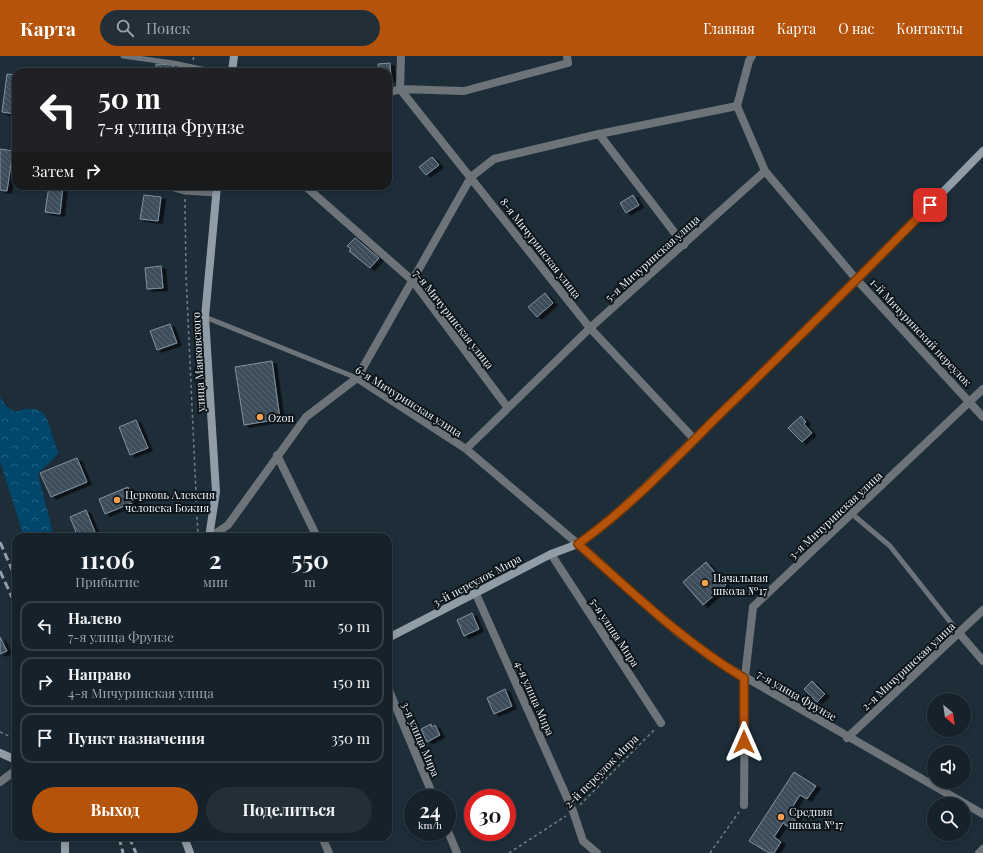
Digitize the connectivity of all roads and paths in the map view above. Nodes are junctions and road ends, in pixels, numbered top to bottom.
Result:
1 (123, 56) edge
2 (234, 56) edge
3 (401, 56) edge
4 (752, 56) edge
5 (568, 60) edge
6 (197, 68) edge
7 (232, 68) edge
8 (400, 89) junction
9 (392, 92) edge
10 (738, 106) junction
11 (599, 134) junction
12 (983, 151) edge
13 (765, 171) junction
14 (471, 177) junction
15 (178, 190) edge
16 (217, 190) edge
17 (310, 190) edge
18 (185, 192) junction
19 (684, 245) junction
20 (857, 280) junction
21 (414, 281) junction
22 (205, 317) junction
23 (590, 328) junction
24 (357, 378) junction
25 (983, 389) edge
26 (971, 402) junction
27 (508, 408) junction
28 (983, 417) edge
29 (695, 440) junction
30 (466, 449) junction
31 (277, 455) junction
32 (852, 514) junction
33 (198, 533) edge
34 (211, 533) edge
35 (216, 533) edge
36 (315, 533) edge
37 (578, 544) junction
38 (551, 554) junction
39 (476, 594) junction
40 (983, 610) edge
41 (959, 633) junction
42 (392, 636) edge
43 (983, 660) edge
44 (744, 678) junction
45 (392, 698) edge
46 (661, 723) joint
47 (0, 732) edge
48 (12, 737) edge
49 (847, 738) junction
50 (0, 753) edge
51 (12, 758) edge
52 (12, 773) edge
53 (0, 782) edge
54 (430, 789) edge
55 (744, 806) joint
56 (573, 811) junction
57 (983, 814) edge
58 (65, 841) edge
59 (186, 841) edge
60 (324, 841) edge
61 (452, 841) edge
62 (983, 849) edge
63 (65, 853) edge
64 (190, 853) edge
65 (329, 853) edge
66 (457, 853) edge
67 (509, 853) edge
68 (597, 853) edge
69 (710, 853) edge
70 (979, 853) edge

1 - 6 lane
2 - 7 street
3 - 8 street
4 - 10 street
5 - 8 street
8 - 9 street
8 - 14 street, 8-я Мичуринская улица
10 - 11 street
10 - 13 street
11 - 14 street
11 - 19 street
12 - 20 street, 3-й переулок Мира
13 - 19 street, 5-я Мичуринская улица
13 - 20 street, 1-й Мичуринский переулок
14 - 21 street
14 - 23 street, 8-я Мичуринская улица
15 - 18 lane
16 - 18 lane
16 - 22 street, улица Маяковского
17 - 21 street, 7-я Мичуринская улица
18 - 33 path
19 - 23 street, 5-я Мичуринская улица
20 - 26 street, 1-й Мичуринский переулок
20 - 29 street, 3-й переулок Мира
21 - 24 street
21 - 27 street, 7-я Мичуринская улица
22 - 24 lane, 6-я Мичуринская улица
22 - 34 street, улица Маяковского
23 - 27 street, 5-я Мичуринская улица
23 - 29 street, 8-я Мичуринская улица
24 - 30 street, 6-я Мичуринская улица
24 - 31 street
25 - 26 street, 3-я Мичуринская улица
26 - 28 street, 1-й Мичуринский переулок
26 - 32 street, 3-я Мичуринская улица
27 - 30 street, 5-я Мичуринская улица
29 - 37 street, 3-й переулок Мира
30 - 37 street, 6-я Мичуринская улица
31 - 35 street
31 - 36 street
32 - 41 lane
32 - 44 street, 3-я Мичуринская улица
37 - 38 street, 3-й переулок Мира
37 - 44 street, 7-я улица Фрунзе
38 - 39 street, 3-й переулок Мира
38 - 46 street, 5-я улица Мира
39 - 42 street, 3-й переулок Мира
39 - 56 street, 4-я улица Мира
40 - 41 street, 2-я Мичуринская улица
41 - 43 street
41 - 49 street, 2-я Мичуринская улица
44 - 49 street, 7-я улица Фрунзе
44 - 55 street, 3-я Мичуринская улица
45 - 54 street, 3-я улица Мира
46 - 56 path, 2-й переулок Мира
47 - 48 path
49 - 57 street, 7-я улица Фрунзе
50 - 51 street
52 - 53 street
55 - 69 path
56 - 67 path, 2-й переулок Мира
56 - 68 street, 4-я улица Мира
58 - 63 street
59 - 64 street
60 - 65 street
61 - 66 street
62 - 70 street

